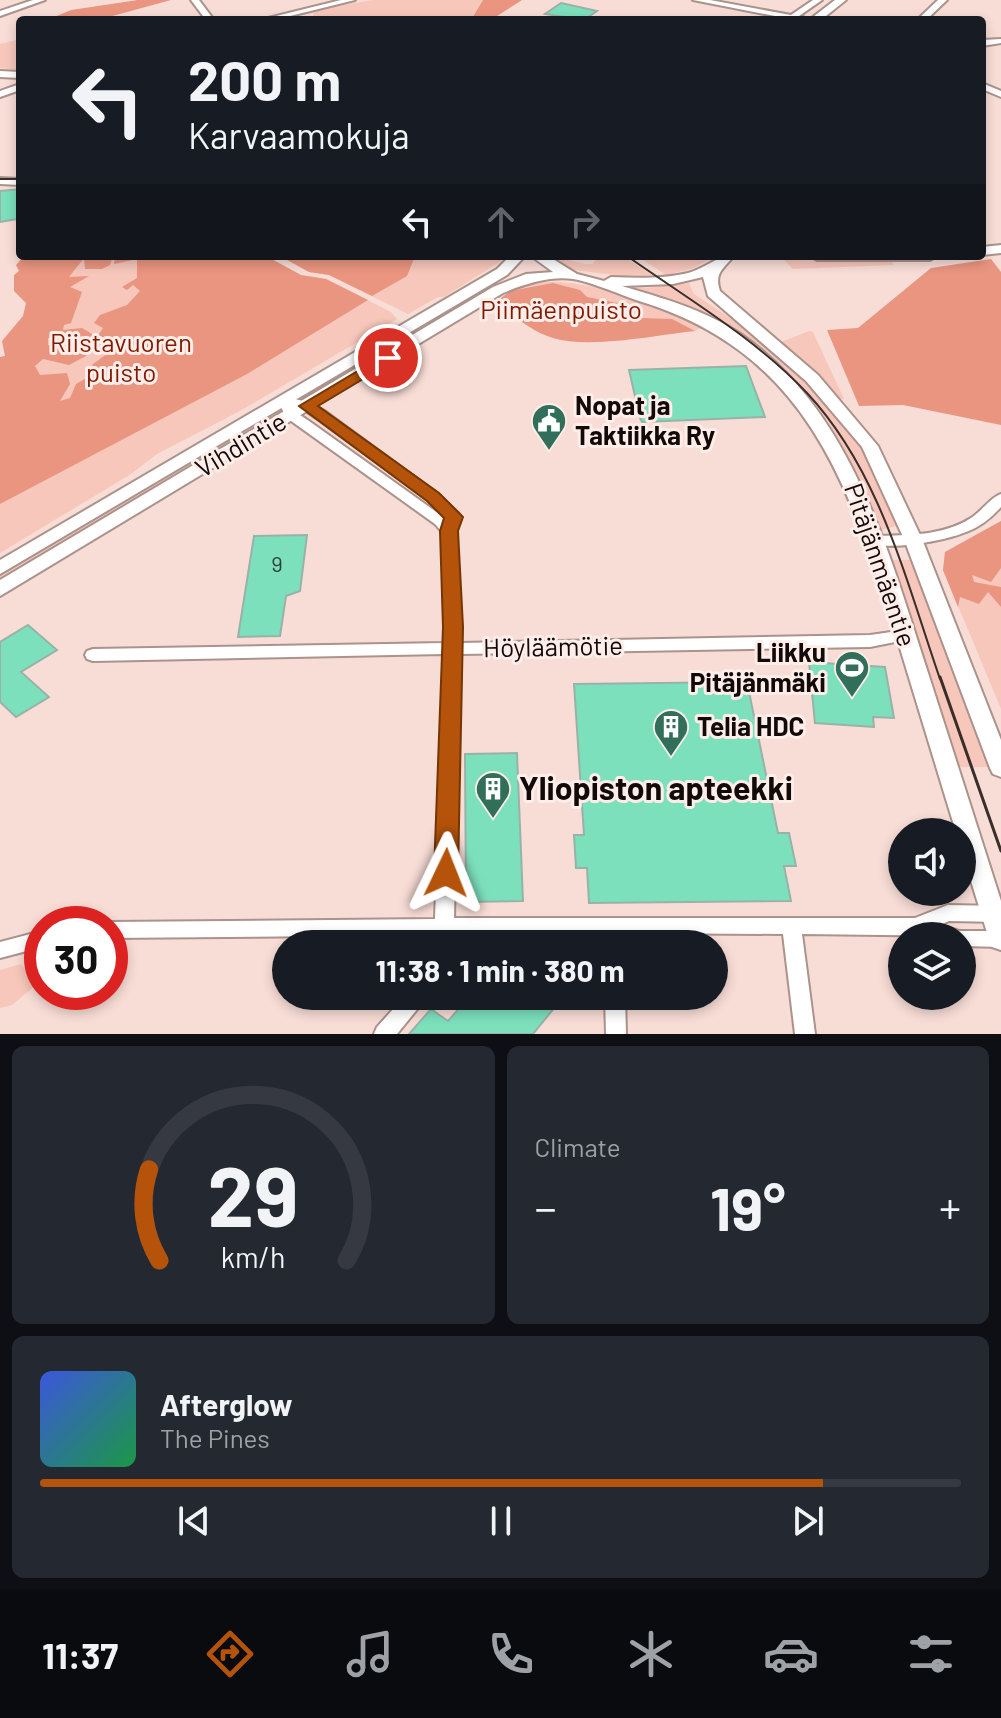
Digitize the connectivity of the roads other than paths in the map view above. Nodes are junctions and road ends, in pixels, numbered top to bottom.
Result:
1 (41, 0) edge
2 (351, 0) edge
3 (697, 0) edge
4 (818, 0) edge
5 (841, 0) edge
6 (856, 0) edge
7 (943, 0) edge
8 (323, 2) edge
9 (0, 14) edge
10 (277, 16) edge
11 (774, 16) edge
12 (794, 16) edge
13 (819, 16) edge
14 (834, 16) edge
15 (925, 16) edge
16 (514, 260) edge
17 (546, 260) edge
18 (726, 261) edge
19 (576, 276) junction
20 (294, 407) junction
21 (1001, 498) edge
22 (913, 539) junction
23 (876, 541) junction
24 (0, 568) edge
25 (0, 589) edge
26 (907, 642) junction
27 (452, 648) junction
28 (93, 655) dead end
29 (1001, 768) edge
30 (997, 913) edge
31 (926, 922) edge
32 (792, 926) junction
33 (888, 926) edge
34 (128, 930) edge
35 (444, 930) edge
36 (712, 930) edge
37 (272, 932) edge
38 (976, 938) edge
39 (1001, 939) edge
40 (24, 944) edge
41 (0, 950) edge
42 (405, 1010) edge
43 (615, 1010) edge
44 (384, 1034) edge
45 (616, 1034) edge
46 (805, 1034) edge

1 - 9 street
2 - 8 street
3 - 11 street
4 - 12 street
5 - 13 main road
6 - 14 main road
7 - 15 street
8 - 10 street
16 - 20 main road, Vihdintie
17 - 19 main road
18 - 19 main road
18 - 22 main road, Pitäjänmäentie
19 - 20 main road, Vihdintie
19 - 23 main road, Pitäjänmäentie
20 - 24 main road, Vihdintie
20 - 25 main road, Vihdintie
20 - 27 street
21 - 22 street
22 - 23 street
22 - 29 main road, Pitäjänmäentie
23 - 26 main road, Pitäjänmäentie
26 - 27 street, Höyläämötie
26 - 30 main road, Pitäjänmäentie
27 - 28 street, Höyläämötie
27 - 35 street
30 - 31 street
30 - 39 main road, Pitäjänmäentie
32 - 33 street
32 - 36 street
32 - 46 street
34 - 37 street
38 - 39 street
40 - 41 street
42 - 44 street
43 - 45 street

